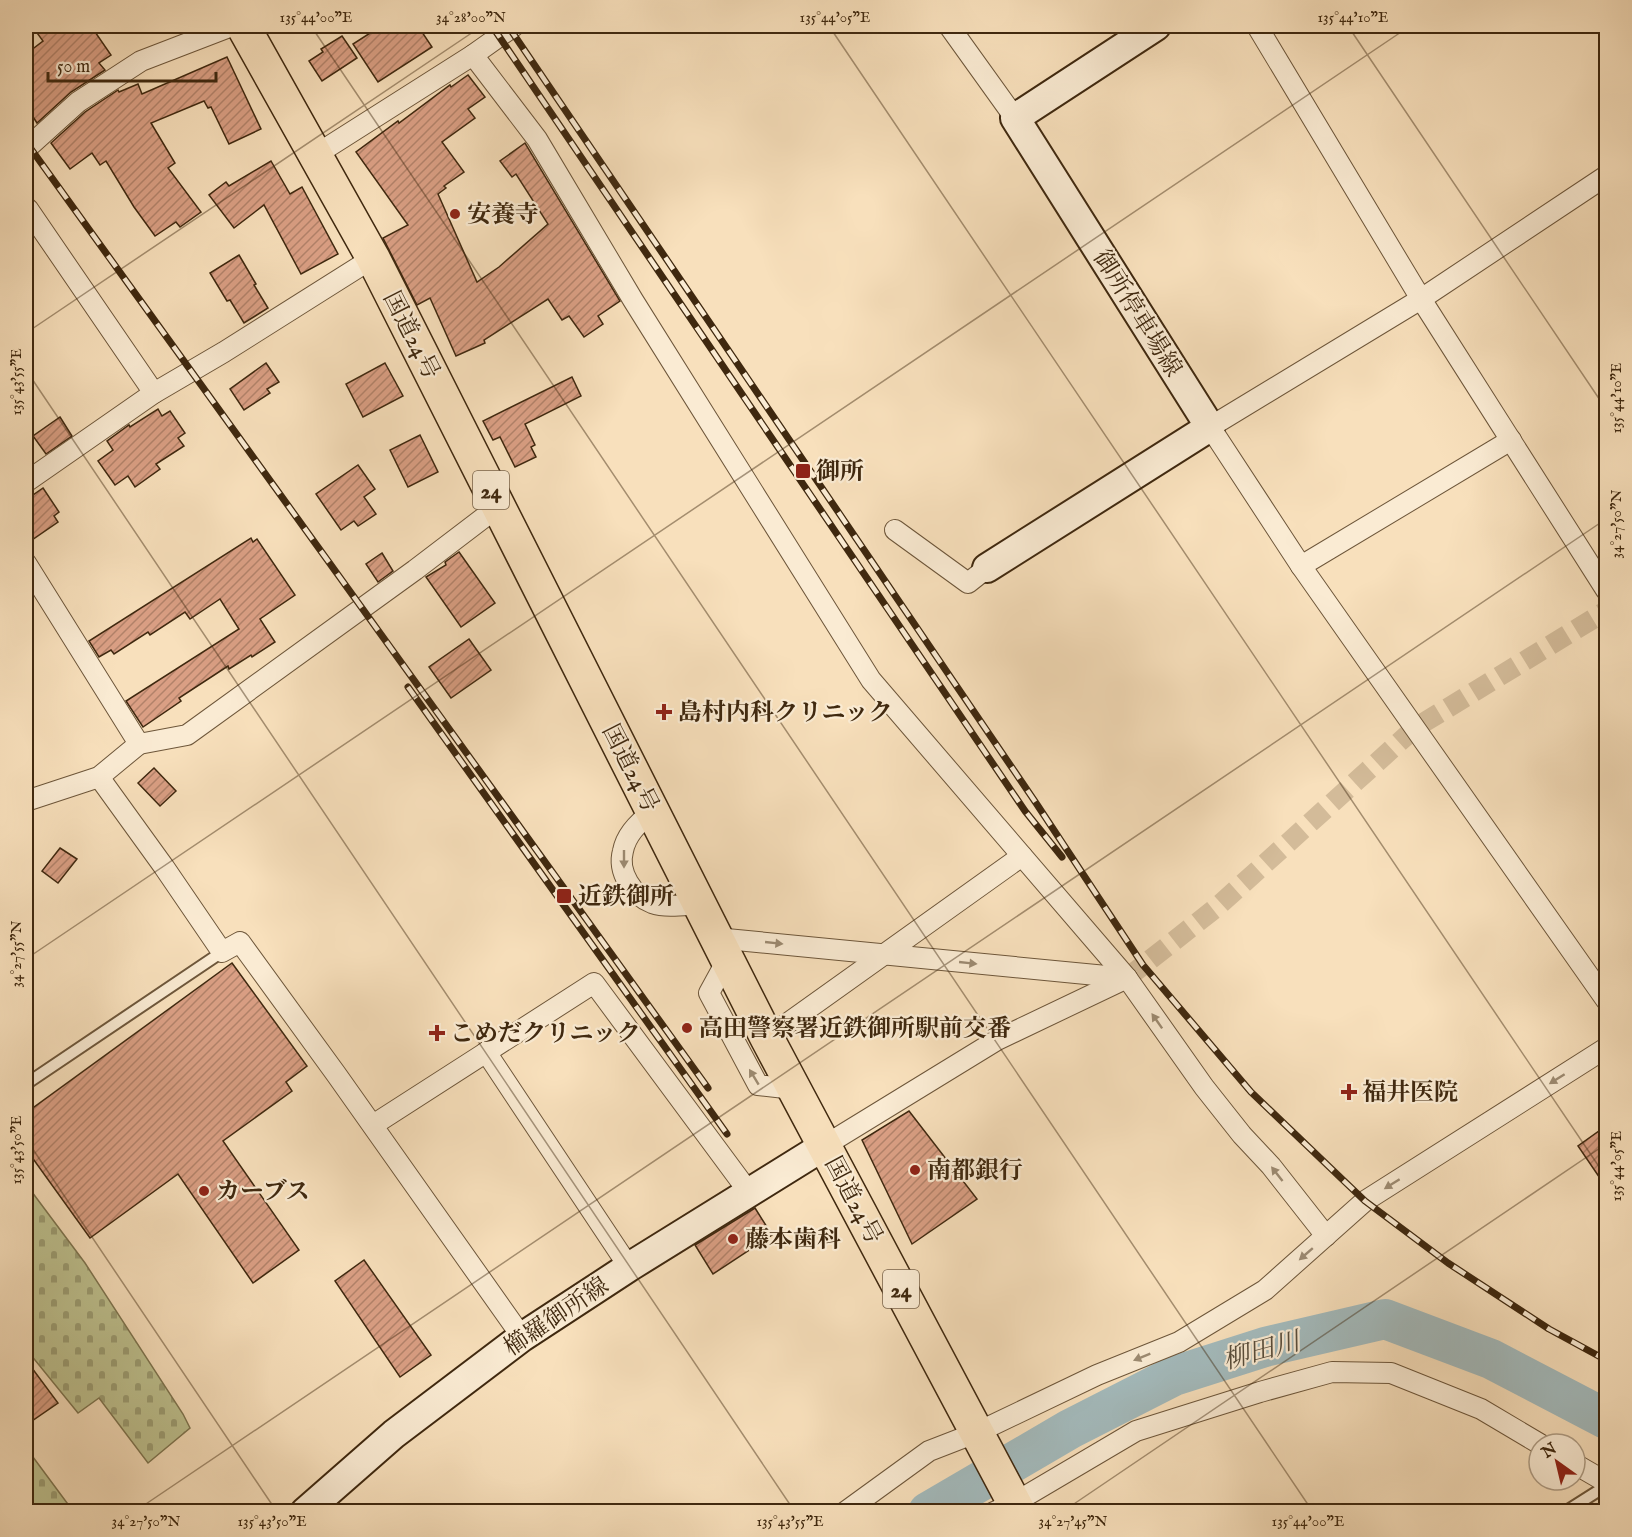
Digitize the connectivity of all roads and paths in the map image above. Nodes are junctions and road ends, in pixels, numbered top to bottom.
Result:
1 (232, 26) edge
2 (243, 26) edge
3 (514, 26) edge
4 (949, 26) edge
5 (1156, 26) edge
6 (1257, 26) edge
7 (473, 55) junction
8 (1014, 118) junction
9 (26, 149) edge
10 (317, 154) junction
11 (1606, 176) edge
12 (26, 211) edge
13 (373, 258) junction
14 (1421, 299) junction
15 (154, 393) junction
16 (1210, 427) junction
17 (1511, 440) junction
18 (26, 482) edge
19 (499, 506) junction
20 (895, 530) dead end
21 (26, 563) edge
22 (1301, 566) junction
23 (987, 568) joint
24 (1606, 590) edge
25 (139, 744) junction
26 (99, 777) junction
27 (26, 801) edge
28 (653, 812) junction
29 (1022, 856) junction
30 (698, 904) junction
31 (721, 949) junction
32 (222, 952) junction
33 (885, 954) junction
34 (1127, 978) junction
35 (1606, 1000) edge
36 (767, 1038) junction
37 (1606, 1048) edge
38 (486, 1052) junction
39 (26, 1083) edge
40 (794, 1089) junction
41 (373, 1125) junction
42 (824, 1146) junction
43 (748, 1191) junction
44 (1326, 1236) junction
45 (629, 1267) junction
46 (522, 1337) junction
47 (1527, 1436) edge
48 (982, 1440) junction
49 (1587, 1472) edge
50 (1606, 1484) edge
51 (1009, 1504) edge
52 (305, 1512) edge
53 (845, 1512) edge
54 (1565, 1512) edge

1 - 9 street
2 - 10 highway, 国道24号 / 24
3 - 7 street
4 - 8 street
5 - 8 main road
6 - 14 street
7 - 10 street
7 - 29 street
8 - 16 main road, 御所停車場線
10 - 13 highway, 国道24号 / 24
11 - 14 street
12 - 15 street
13 - 15 street
13 - 19 highway, 国道24号 / 24
14 - 16 street
14 - 17 street
15 - 18 street
16 - 22 street
16 - 23 main road
17 - 22 street
17 - 24 street
19 - 25 street
19 - 28 highway, 国道24号 / 24
20 - 23 street
21 - 25 street
22 - 35 street
25 - 26 street
26 - 27 street
26 - 32 street
28 - 30 highway, 国道24号 / 24
28 -> 30 street
29 - 33 street
29 - 34 street
30 - 31 highway, 国道24号 / 24
31 -> 33 street
31 - 36 highway, 国道24号 / 24
40 -> 31 street
32 - 39 lane
32 - 41 street
33 -> 34 street
33 - 36 street
34 - 42 street
44 -> 34 street
36 - 40 highway, 国道24号 / 24
37 -> 44 street
38 - 41 street
38 - 43 street
38 - 45 street
40 - 42 highway, 国道24号 / 24
41 - 46 street
42 - 43 main road, 櫛羅御所線
42 - 48 highway, 国道24号 / 24
43 - 45 main road, 櫛羅御所線
44 -> 48 street
45 - 46 main road, 櫛羅御所線
46 - 52 main road, 櫛羅御所線
47 - 51 street
48 - 51 highway, 国道24号 / 24
48 - 53 street
49 - 50 street
50 - 54 lane

